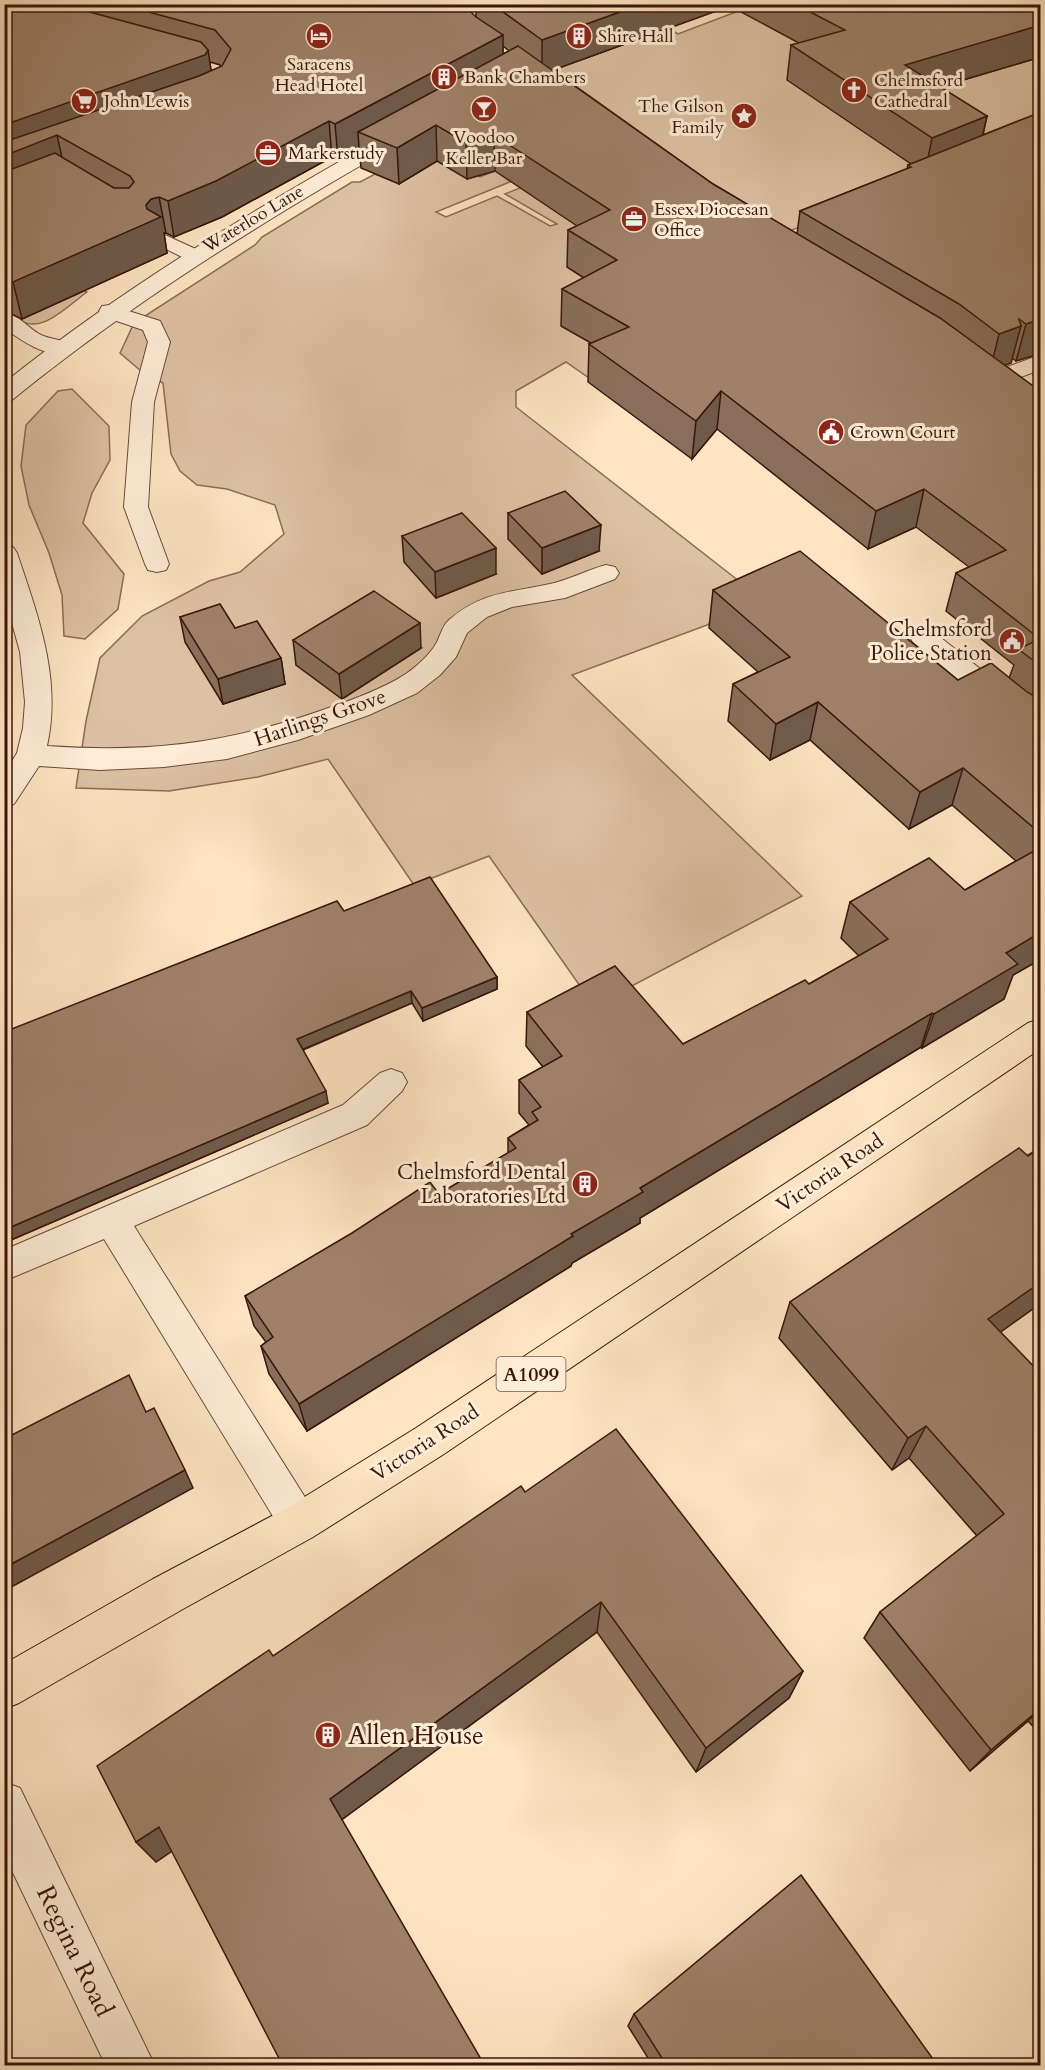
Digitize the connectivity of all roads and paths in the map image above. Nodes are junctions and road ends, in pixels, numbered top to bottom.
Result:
1 (482, 4) edge
2 (502, 57) edge
3 (419, 124) edge
4 (165, 241) dead end
5 (193, 255) junction
6 (110, 311) junction
7 (4, 318) edge
8 (61, 348) junction
9 (1041, 362) edge
10 (988, 382) edge
11 (4, 395) edge
12 (4, 553) edge
13 (157, 564) dead end
14 (606, 573) dead end
15 (922, 636) dead end
16 (1041, 729) edge
17 (31, 754) junction
18 (4, 796) edge
19 (1041, 1032) edge
20 (391, 1082) dead end
21 (112, 1221) junction
22 (4, 1266) edge
23 (299, 1523) junction
24 (4, 1689) edge
25 (4, 1804) edge
26 (131, 2066) edge

1 - 2 street
3 - 5 street, Waterloo Lane
4 - 5 lane
5 - 6 street, Waterloo Lane
6 - 8 street, Waterloo Lane
6 - 13 lane
7 - 8 lane
8 - 11 street, Waterloo Lane
9 - 10 street
12 - 17 street
14 - 17 street, Harlings Grove
15 - 16 lane
17 - 18 street
19 - 23 main road, Victoria Road / A1099
20 - 21 lane
21 - 22 lane
21 - 23 lane
23 - 24 main road, Victoria Road / A1099
25 - 26 street, Regina Road

